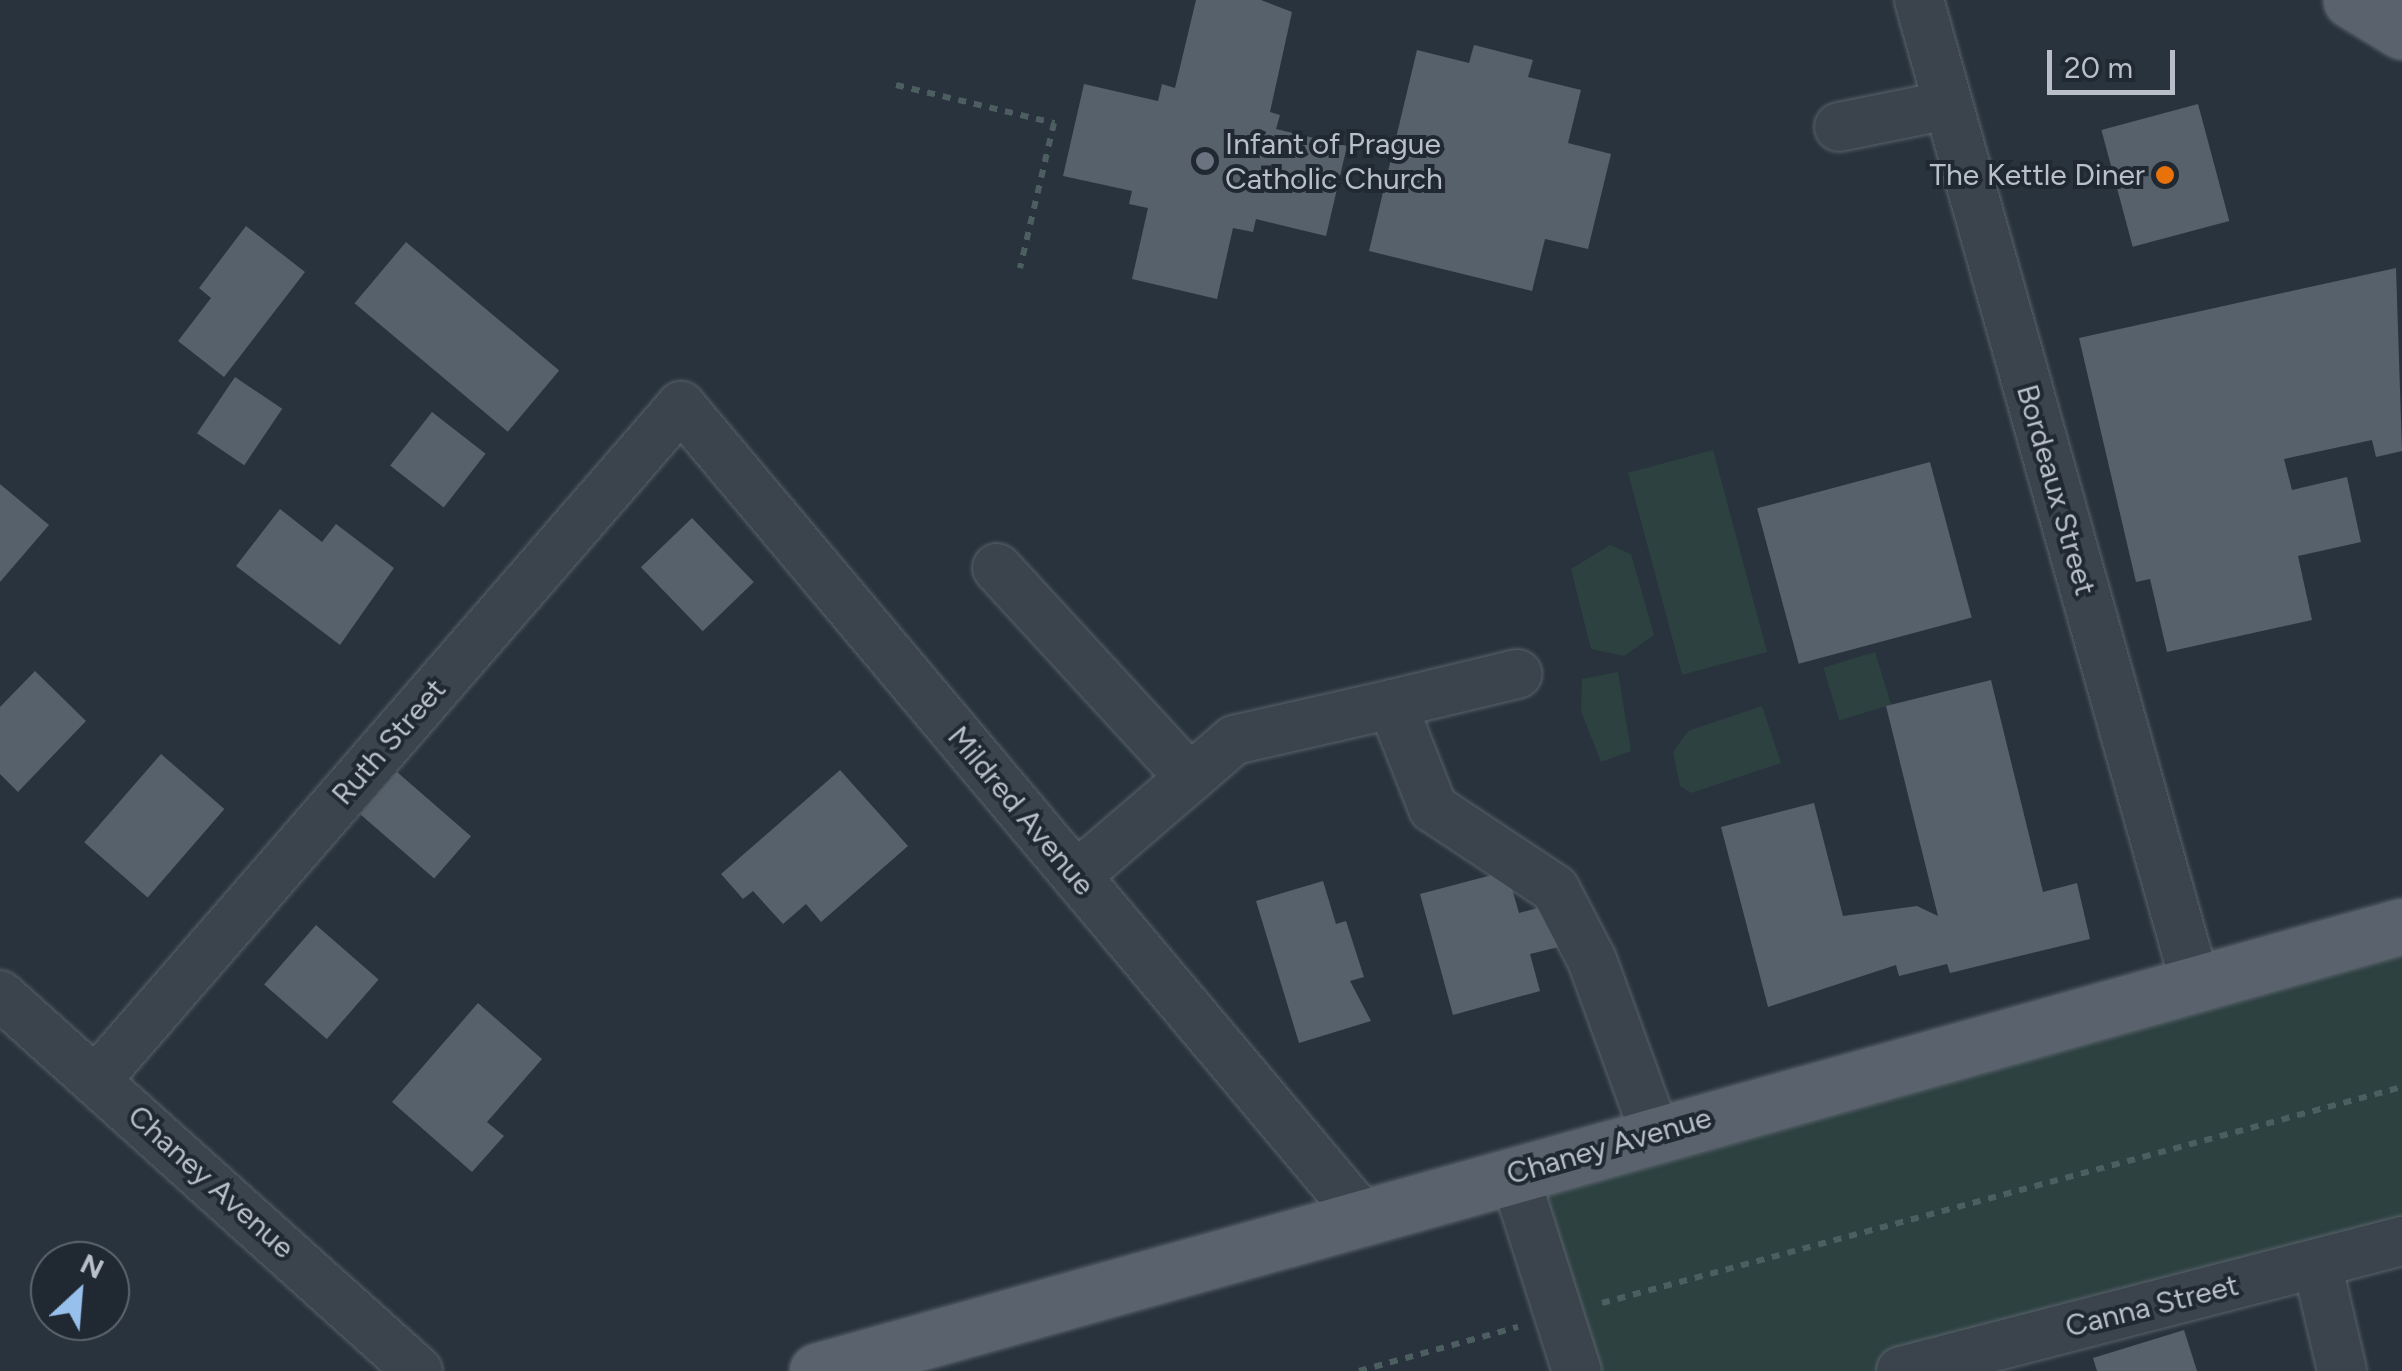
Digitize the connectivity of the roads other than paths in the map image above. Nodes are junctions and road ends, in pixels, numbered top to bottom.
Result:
1 (1918, 0) edge
2 (2351, 0) edge
3 (2402, 31) edge
4 (1948, 105) junction
5 (1839, 127) dead end
6 (680, 406) joint
7 (997, 568) dead end
8 (1516, 674) dead end
9 (1392, 704) junction
10 (1190, 778) junction
11 (1076, 876) junction
12 (2402, 926) edge
13 (2194, 979) junction
14 (0, 995) edge
15 (98, 1078) junction
16 (1655, 1133) junction
17 (1514, 1174) junction
18 (1362, 1216) junction
19 (2402, 1242) edge
20 (2317, 1264) junction
21 (418, 1371) edge
22 (817, 1371) edge
23 (1577, 1371) edge
24 (1901, 1371) edge
25 (2342, 1371) edge

1 - 4 street, Bordeaux Street
2 - 3 main road
4 - 5 street
4 - 13 street, Bordeaux Street
6 - 11 street, Mildred Avenue
6 - 15 street, Ruth Street
7 - 10 street
8 - 9 street
9 - 10 street
9 - 16 street
10 - 11 street
11 - 18 street, Mildred Avenue
12 - 13 main road, Chaney Avenue
13 - 16 main road, Chaney Avenue
14 - 15 street, Chaney Avenue
15 - 21 street, Chaney Avenue
16 - 17 main road, Chaney Avenue
17 - 18 main road, Chaney Avenue
17 - 23 street
18 - 22 main road, Chaney Avenue
19 - 20 street, Canna Street
20 - 24 street, Canna Street
20 - 25 street

